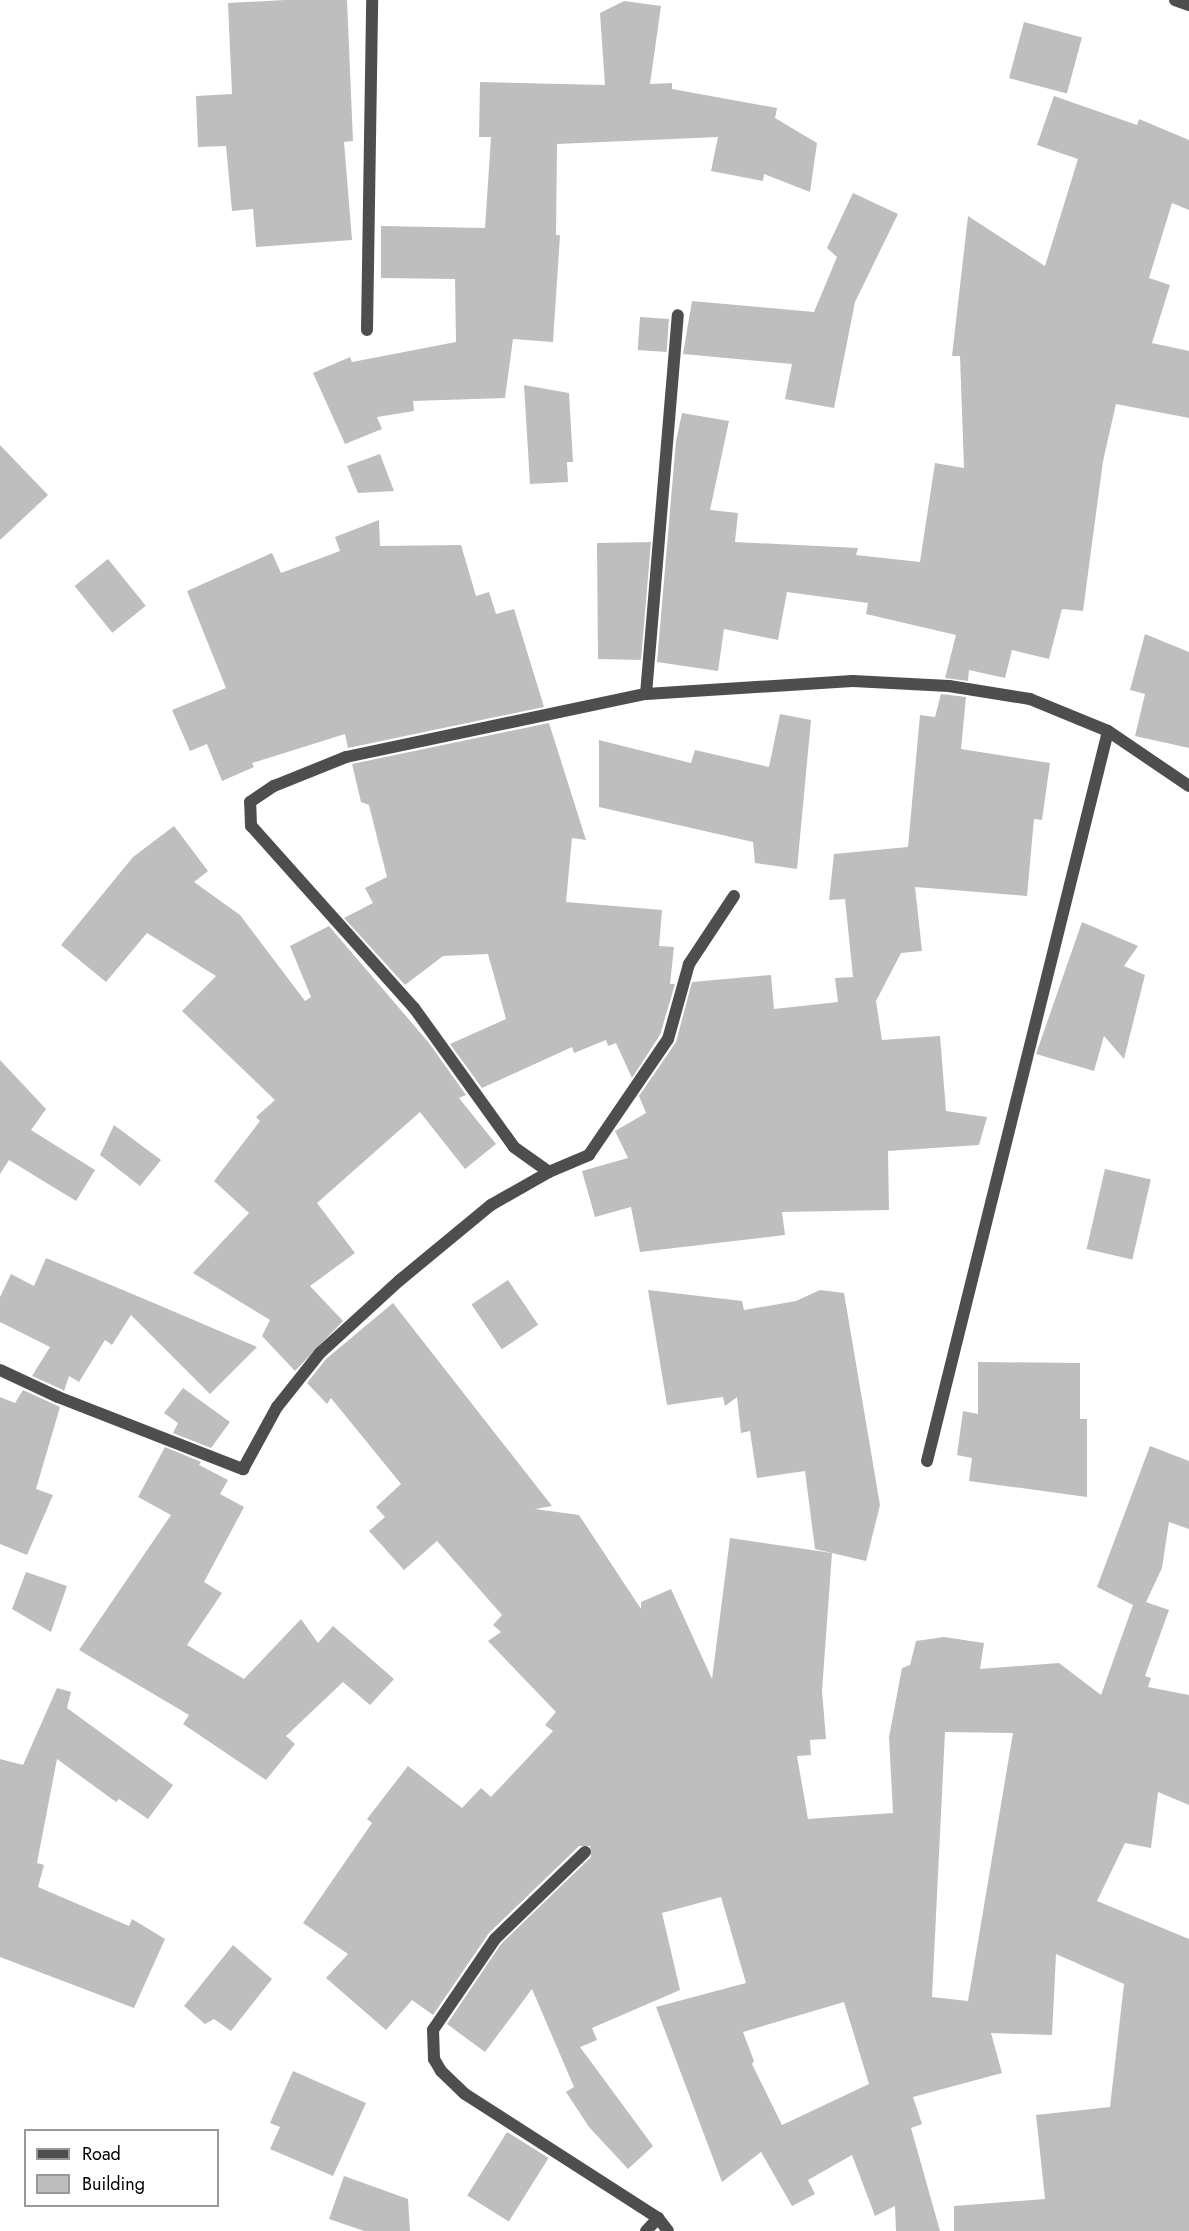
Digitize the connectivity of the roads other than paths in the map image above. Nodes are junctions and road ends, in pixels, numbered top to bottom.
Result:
1 (372, 0) edge
2 (1175, 0) edge
3 (1189, 5) edge
4 (678, 315) dead end
5 (367, 330) dead end
6 (646, 694) junction
7 (1108, 731) junction
8 (1189, 786) edge
9 (734, 896) dead end
10 (549, 1172) junction
11 (0, 1370) edge
12 (927, 1461) dead end
13 (585, 1852) dead end
14 (658, 2218) junction
15 (646, 2231) edge
16 (668, 2231) edge

1 - 5 street
2 - 3 street
4 - 6 street
6 - 7 street
6 - 10 street
7 - 8 street
7 - 12 street
9 - 10 street
10 - 11 street
13 - 14 street
14 - 15 street
14 - 16 street

